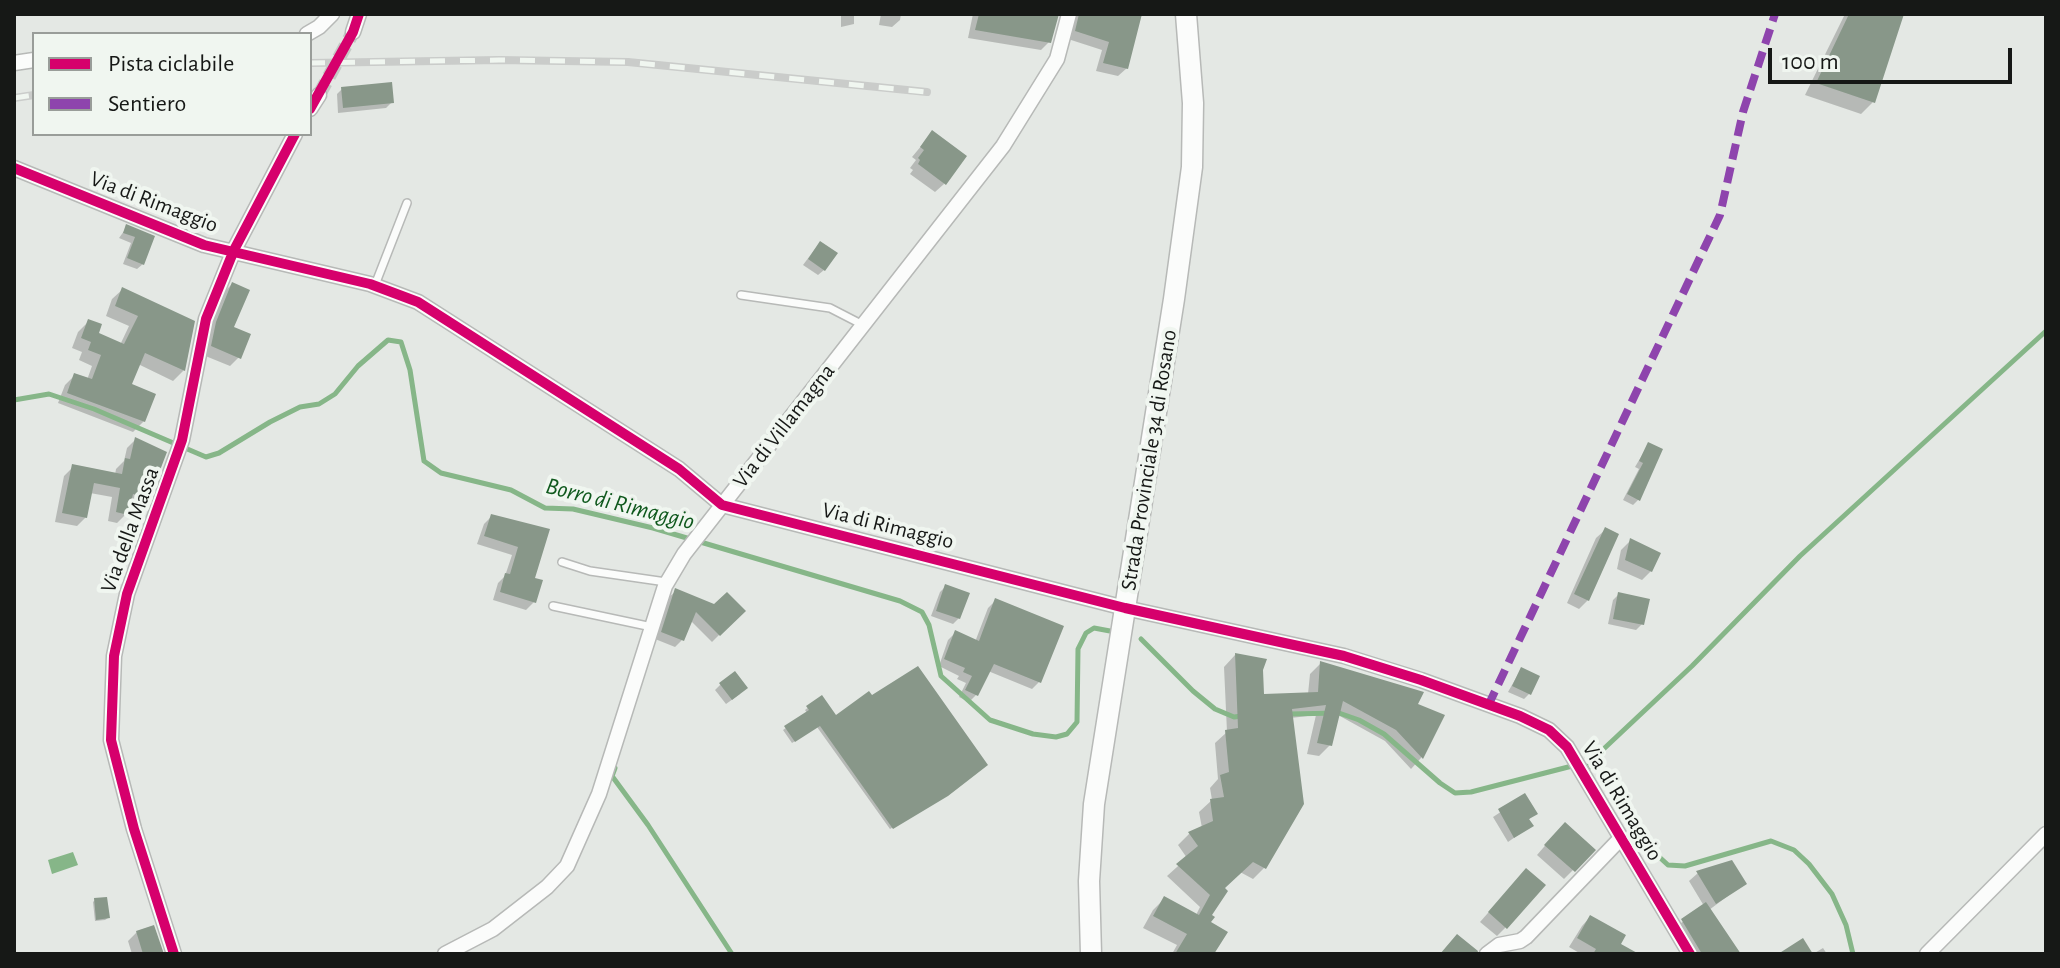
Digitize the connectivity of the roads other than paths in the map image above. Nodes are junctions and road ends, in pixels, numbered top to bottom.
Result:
1 (332, 14) edge
2 (359, 14) edge
3 (1069, 14) edge
4 (1186, 14) edge
5 (310, 32) edge
6 (353, 32) tunnel mouth
7 (319, 95) tunnel mouth
8 (312, 106) edge
9 (294, 136) edge
10 (14, 168) edge
11 (407, 203) dead end
12 (234, 250) junction
13 (375, 285) junction
14 (741, 295) dead end
15 (863, 325) junction
16 (722, 505) junction
17 (562, 562) dead end
18 (668, 582) junction
19 (553, 606) dead end
20 (1124, 613) junction
21 (652, 627) junction
22 (2046, 834) edge
23 (1621, 838) junction
24 (174, 954) edge
25 (445, 954) edge
26 (1091, 954) edge
27 (1487, 954) edge
28 (1690, 954) edge
29 (1927, 954) edge

1 - 5 street
2 - 6 street
3 - 15 street, Via di Villamagna
4 - 20 main road, Strada Provinciale 34 di Rosano
7 - 8 street
9 - 12 street, Via della Massa
10 - 12 street, Via di Rimaggio
11 - 13 lane
12 - 13 street, Via di Rimaggio
12 - 24 street, Via della Massa
13 - 16 street, Via di Rimaggio
14 - 15 lane
15 - 16 street, Via di Villamagna
16 - 18 street, Via di Villamagna
16 - 20 street, Via di Rimaggio
17 - 18 lane
18 - 21 street, Via di Villamagna
19 - 21 lane
20 - 23 street, Via di Rimaggio
20 - 26 main road, Strada Provinciale 34 di Rosano
21 - 25 street, Via di Villamagna
22 - 29 street
23 - 27 street
23 - 28 street, Via di Rimaggio

